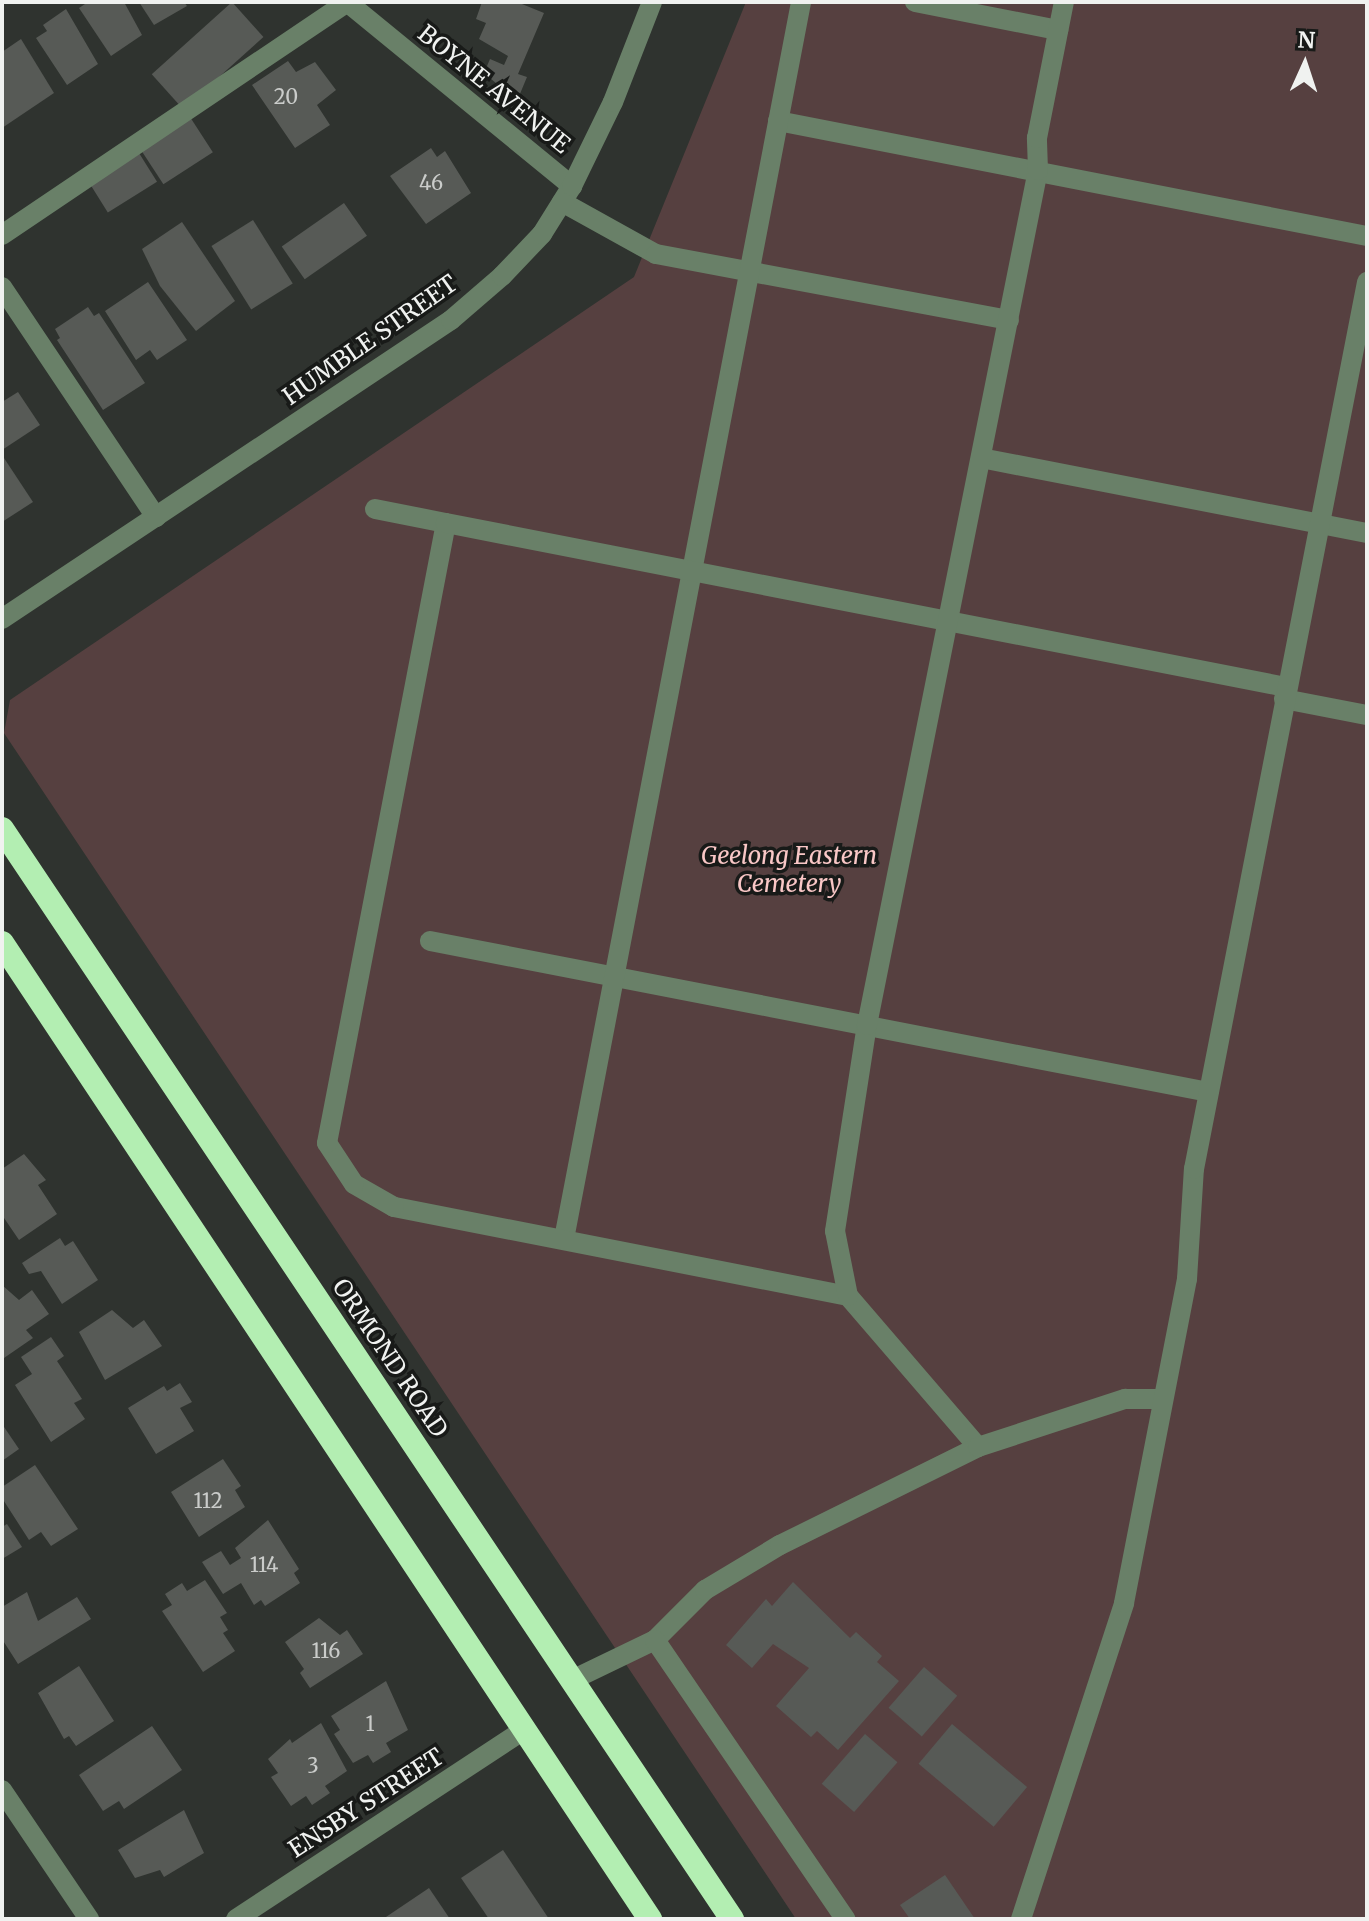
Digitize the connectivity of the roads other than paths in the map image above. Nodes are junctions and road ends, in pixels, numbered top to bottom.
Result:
1 (347, 2) edge
2 (652, 2) edge
3 (801, 2) edge
4 (915, 2) edge
5 (1064, 2) edge
6 (1058, 30) junction
7 (778, 121) junction
8 (1038, 170) junction
9 (567, 194) junction
10 (2, 235) edge
11 (1367, 236) edge
12 (749, 272) junction
13 (1367, 282) edge
14 (2, 287) edge
15 (1009, 320) junction
16 (981, 458) junction
17 (375, 509) dead end
18 (156, 517) junction
19 (446, 523) junction
20 (1317, 523) junction
21 (1367, 533) edge
22 (692, 572) junction
23 (2, 619) edge
24 (947, 622) junction
25 (1285, 693) junction
26 (1367, 715) edge
27 (2, 829) edge
28 (430, 941) dead end
29 (2, 943) edge
30 (613, 977) junction
31 (867, 1025) junction
32 (1208, 1092) junction
33 (564, 1239) junction
34 (848, 1296) junction
35 (1163, 1399) junction
36 (978, 1447) junction
37 (655, 1640) junction
38 (572, 1680) junction
39 (524, 1730) junction
40 (2, 1790) edge
41 (265, 1911) edge
42 (89, 1919) edge
43 (236, 1919) edge
44 (650, 1919) edge
45 (732, 1919) edge
46 (845, 1919) edge
47 (1021, 1919) edge

1 - 9 street, BOYNE AVENUE
1 - 10 street
2 - 9 street, HUMBLE STREET
3 - 7 street
4 - 6 street
5 - 6 street
6 - 8 street
7 - 8 street
7 - 12 street
8 - 11 street
8 - 15 street
9 - 12 street, BOYNE AVENUE
9 - 18 street, HUMBLE STREET
12 - 15 street, BOYNE AVENUE
12 - 22 street
13 - 20 street
14 - 18 street
15 - 16 street
16 - 20 street
16 - 24 street
17 - 19 street
18 - 23 street, HUMBLE STREET
19 - 22 street
19 - 33 street
20 - 21 street
20 - 25 street
22 - 24 street
22 - 30 street
24 - 25 street
24 - 31 street
25 - 26 street
25 - 32 street
27 - 38 highway, ORMOND ROAD
28 - 30 street
29 - 39 highway
30 - 31 street
30 - 33 street
31 - 32 street
31 - 34 street
32 - 35 street
33 - 34 street
34 - 36 street
35 - 36 street
35 - 47 street
36 - 37 street
37 - 38 street
37 - 46 street
38 - 45 highway, ORMOND ROAD
39 - 41 street, ENSBY STREET
39 - 44 highway
40 - 42 street
41 - 43 street, ENSBY STREET

